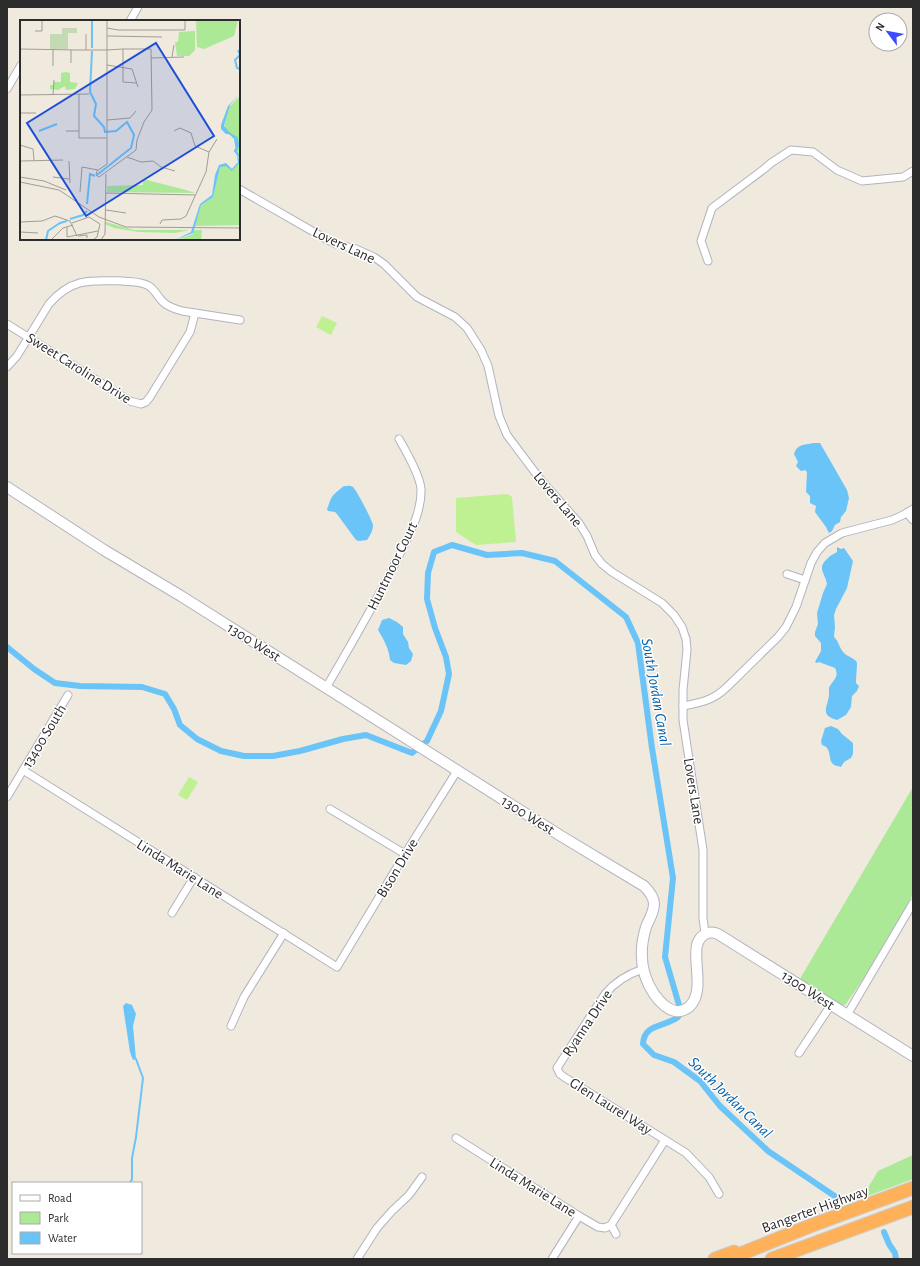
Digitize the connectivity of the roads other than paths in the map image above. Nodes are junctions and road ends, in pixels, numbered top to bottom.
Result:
1 (138, 7) edge
2 (131, 20) edge
3 (20, 67) edge
4 (7, 89) edge
5 (913, 171) edge
6 (240, 189) edge
7 (708, 261) dead end
8 (195, 313) junction
9 (240, 320) dead end
10 (7, 324) edge
11 (28, 338) junction
12 (7, 367) edge
13 (399, 439) dead end
14 (7, 487) edge
15 (910, 511) edge
16 (913, 520) edge
17 (787, 574) dead end
18 (805, 580) junction
19 (326, 688) junction
20 (68, 695) dead end
21 (682, 706) junction
22 (23, 770) junction
23 (457, 771) junction
24 (7, 796) edge
25 (330, 809) dead end
26 (405, 854) junction
27 (194, 877) junction
28 (913, 903) edge
29 (172, 913) dead end
30 (284, 933) junction
31 (705, 933) junction
32 (337, 967) joint
33 (643, 969) junction
34 (831, 1004) junction
35 (847, 1015) junction
36 (231, 1026) dead end
37 (799, 1053) dead end
38 (913, 1056) edge
39 (558, 1071) joint
40 (456, 1138) dead end
41 (665, 1140) junction
42 (422, 1177) dead end
43 (913, 1188) edge
44 (719, 1194) dead end
45 (913, 1207) edge
46 (579, 1216) junction
47 (611, 1225) junction
48 (810, 1226) junction
49 (616, 1234) dead end
50 (358, 1259) edge
51 (552, 1259) edge
52 (715, 1259) edge
53 (728, 1259) edge
54 (772, 1259) edge

1 - 2 street
3 - 4 street
5 - 7 street
6 - 21 street, Lovers Lane
8 - 9 street
8 - 11 street
8 - 11 street, Sweet Caroline Drive
10 - 11 street, Sweet Caroline Drive
11 - 12 street
13 - 19 street, Huntmoor Court
14 - 19 street, 1300 West
15 - 16 street
15 - 18 street
17 - 18 street
18 - 21 street
19 - 23 street, 1300 West
20 - 22 street, 13400 South
21 - 31 street, Lovers Lane
22 - 24 street, 13400 South
22 - 27 street, Linda Marie Lane
23 - 26 street, Bison Drive
23 - 33 street, 1300 West
25 - 26 street
26 - 32 street, Bison Drive
27 - 29 street
27 - 30 street, Linda Marie Lane
28 - 35 street
30 - 32 street, Linda Marie Lane
30 - 36 street
31 - 33 street, 1300 West
31 - 34 street, 1300 West
33 - 39 street, Ryanna Drive
34 - 35 street, 1300 West
34 - 37 street
35 - 38 street, 1300 West
39 - 41 street, Glen Laurel Way
40 - 46 street, Linda Marie Lane
41 - 44 street, Glen Laurel Way
41 - 47 street
42 - 50 street
43 - 48 highway, Bangerter Highway
45 - 54 highway
46 - 47 street, Linda Marie Lane
46 - 51 street
47 - 49 street
48 - 52 highway
48 - 53 highway, Bangerter Highway

